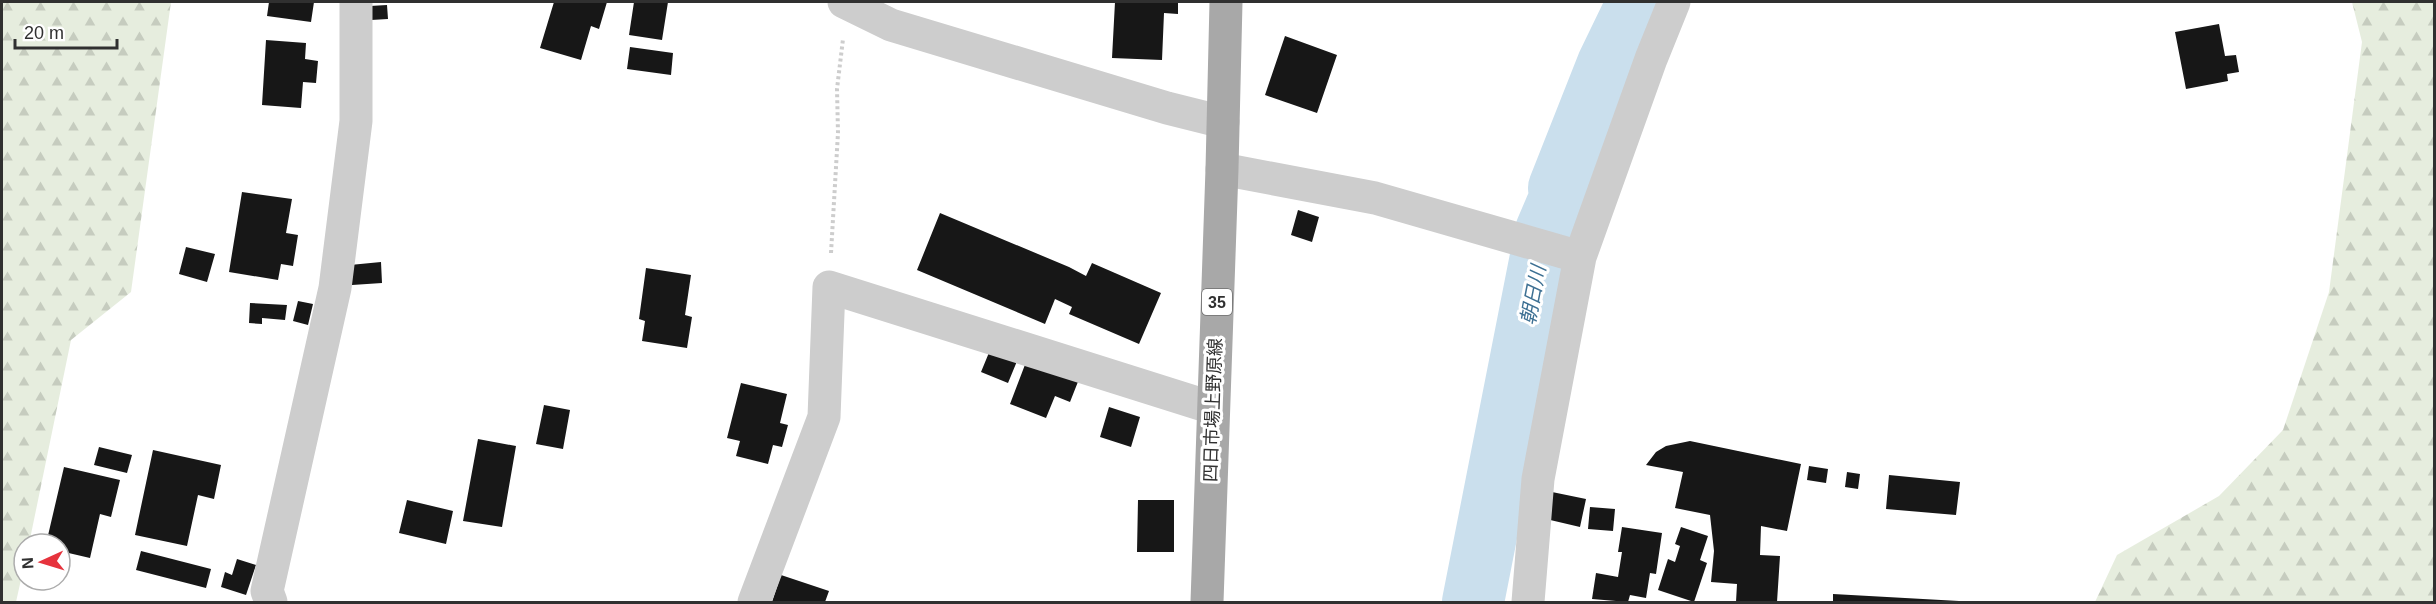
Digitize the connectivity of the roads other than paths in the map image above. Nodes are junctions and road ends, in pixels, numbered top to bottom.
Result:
1 (356, 2) edge
2 (847, 2) edge
3 (1226, 2) edge
4 (1674, 2) edge
5 (1223, 122) junction
6 (1222, 169) junction
7 (1580, 257) junction
8 (1213, 408) junction
9 (271, 603) edge
10 (753, 603) edge
11 (1207, 603) edge
12 (1528, 603) edge

1 - 9 street
2 - 5 street
3 - 5 main road, 四日市場上野原線 / 35
4 - 7 street
5 - 6 main road, 四日市場上野原線 / 35
6 - 7 street
6 - 8 main road, 四日市場上野原線 / 35
7 - 12 street
8 - 10 street
8 - 11 main road, 四日市場上野原線 / 35

